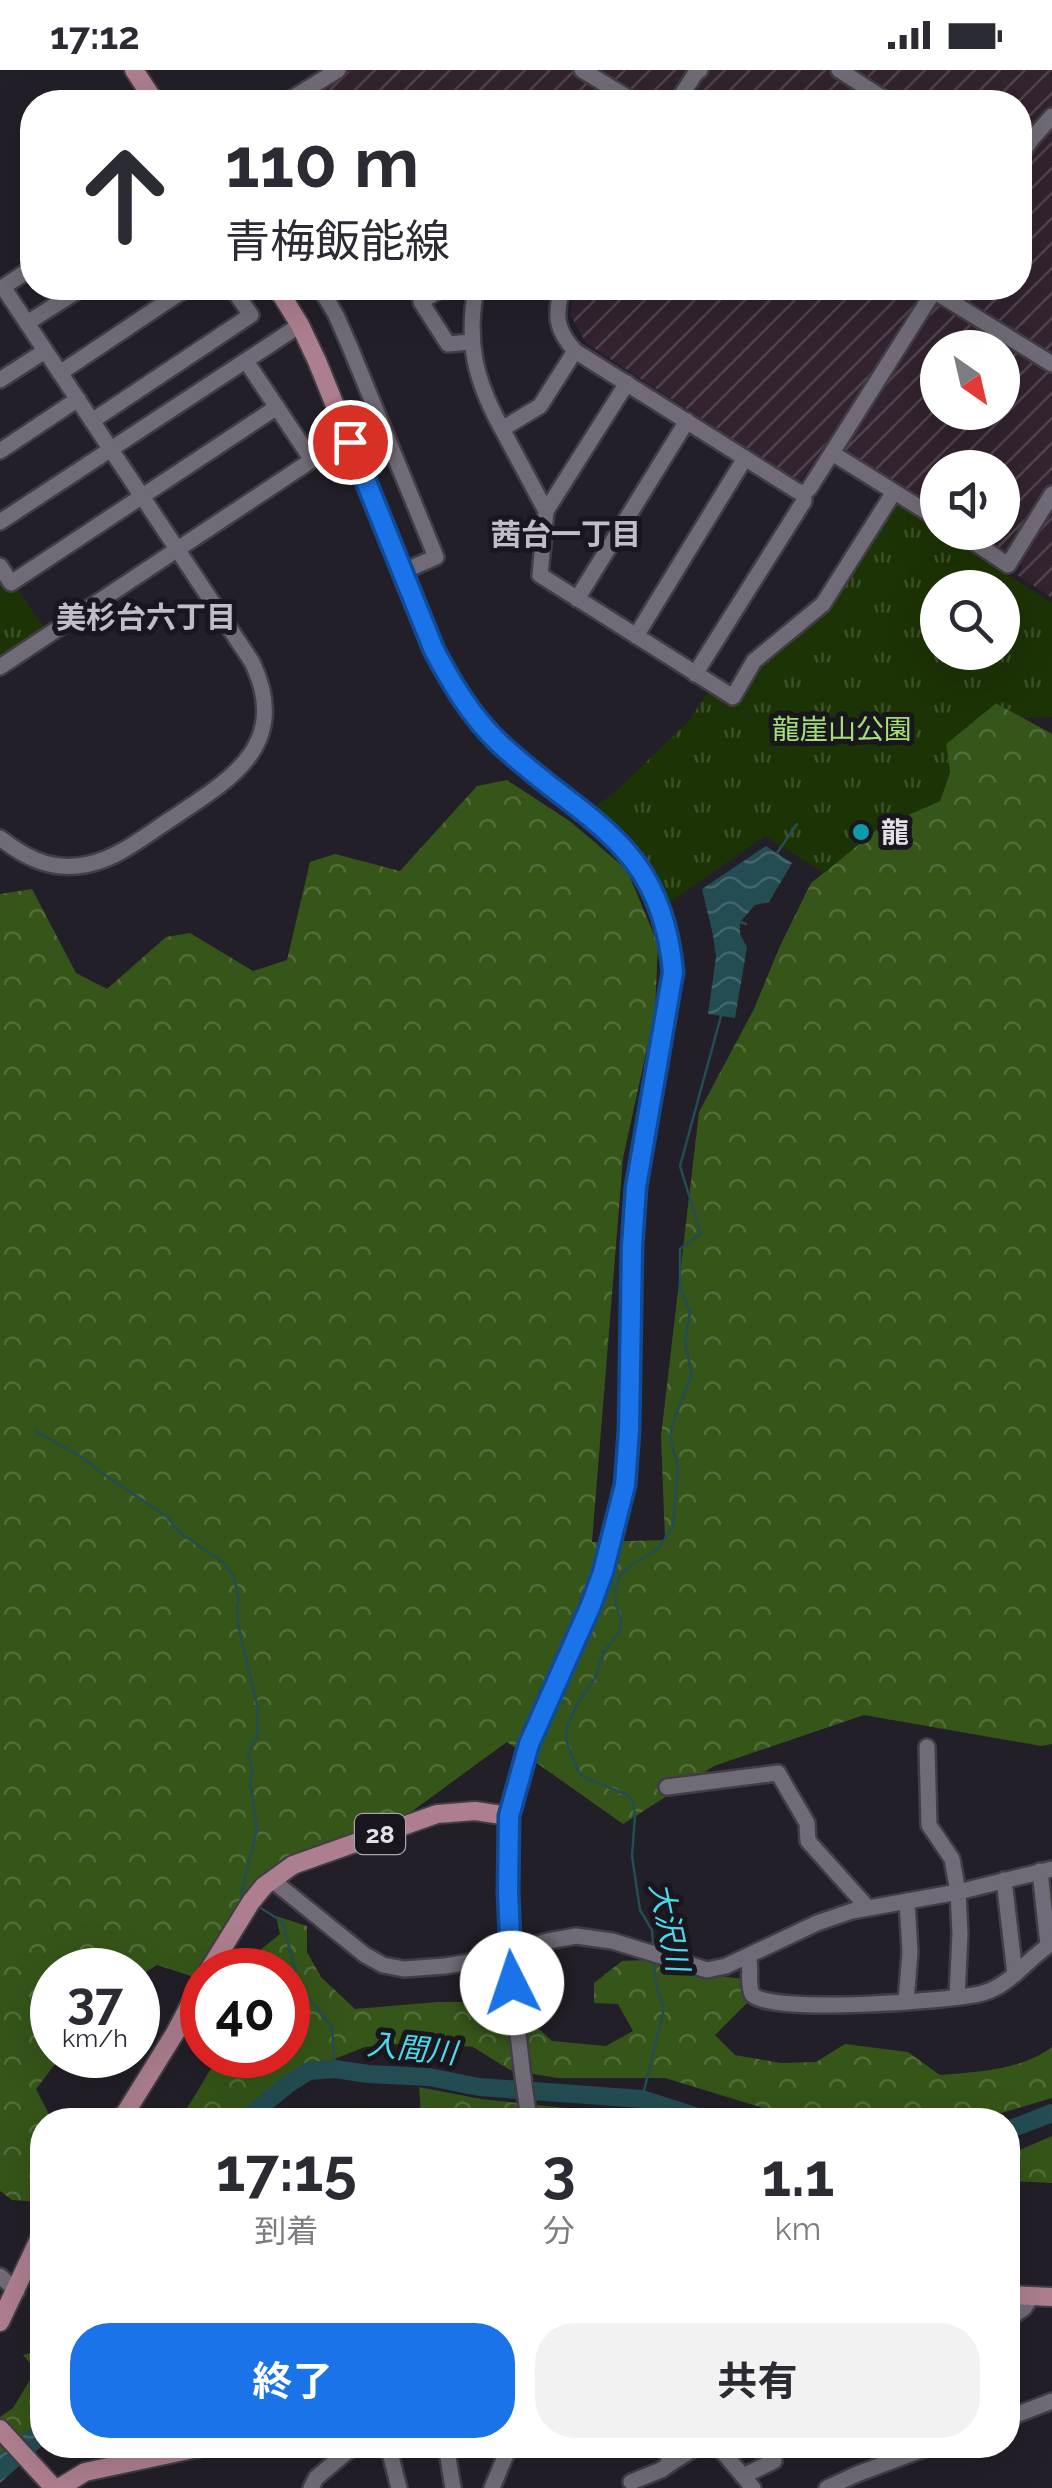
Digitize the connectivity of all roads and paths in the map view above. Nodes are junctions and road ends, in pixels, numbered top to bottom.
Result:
1 (338, 70) edge
2 (582, 70) edge
3 (700, 70) edge
4 (839, 70) edge
5 (306, 90) edge
6 (615, 90) edge
7 (684, 90) edge
8 (871, 90) edge
9 (1052, 116) edge
10 (1032, 139) edge
11 (2, 288) edge
12 (63, 300) edge
13 (154, 300) edge
14 (240, 300) edge
15 (284, 300) edge
16 (326, 300) edge
17 (424, 300) edge
18 (474, 300) edge
19 (559, 300) edge
20 (926, 300) edge
21 (950, 300) edge
22 (27, 323) junction
23 (300, 325) junction
24 (471, 342) junction
25 (45, 350) junction
26 (575, 350) junction
27 (246, 361) junction
28 (1052, 364) edge
29 (60, 372) junction
30 (0, 380) edge
31 (627, 384) junction
32 (78, 399) junction
33 (277, 407) junction
34 (92, 421) junction
35 (686, 421) junction
36 (502, 429) junction
37 (111, 449) junction
38 (0, 451) edge
39 (832, 453) junction
40 (745, 458) junction
41 (894, 492) junction
42 (804, 493) junction
43 (1052, 494) edge
44 (142, 496) junction
45 (920, 508) edge
46 (546, 511) junction
47 (0, 522) edge
48 (1020, 545) edge
49 (178, 550) junction
50 (987, 550) edge
51 (1017, 550) edge
52 (0, 566) edge
53 (402, 572) junction
54 (577, 599) junction
55 (636, 636) junction
56 (0, 667) edge
57 (695, 674) junction
58 (0, 838) edge
59 (927, 1747) dead end
60 (666, 1787) dead end
61 (509, 1816) junction
62 (1046, 1870) edge
63 (1004, 1880) junction
64 (266, 1886) junction
65 (958, 1892) junction
66 (907, 1901) junction
67 (868, 1908) junction
68 (1050, 1944) edge
69 (222, 1948) edge
70 (510, 1952) junction
71 (748, 1956) junction
72 (1015, 1974) junction
73 (957, 1997) junction
74 (906, 2002) junction
75 (180, 2023) edge
76 (128, 2108) edge
77 (527, 2108) edge
78 (30, 2261) edge
79 (0, 2276) edge
80 (17, 2291) junction
81 (1045, 2295) edge
82 (1020, 2311) edge
83 (0, 2322) edge
84 (1052, 2402) edge
85 (1020, 2414) edge
86 (0, 2429) edge
87 (151, 2458) edge
88 (340, 2458) edge
89 (391, 2458) edge
90 (448, 2458) edge
91 (505, 2458) edge
92 (668, 2458) edge
93 (678, 2458) edge
94 (727, 2458) edge
95 (908, 2458) edge
96 (774, 2461) dead end
97 (670, 2463) junction
98 (861, 2481) edge
99 (631, 2482) dead end
100 (748, 2482) edge
101 (52, 2484) edge
102 (310, 2488) edge
103 (399, 2488) edge
104 (453, 2488) edge
105 (492, 2488) edge
106 (827, 2488) edge

1 - 5 street
2 - 6 street
3 - 7 street
4 - 8 street
9 - 10 street
11 - 22 street
12 - 22 street
13 - 29 street
14 - 34 street
15 - 23 main road
16 - 53 street
17 - 24 street
18 - 24 street
19 - 26 street
20 - 39 street
21 - 28 street
22 - 25 street
23 - 27 street
23 - 53 main road
24 - 36 street
25 - 29 street
25 - 30 street
26 - 31 street
26 - 36 street
27 - 33 street
27 - 37 street
29 - 32 street
31 - 35 street
31 - 46 street
32 - 34 street
32 - 38 street
33 - 44 street
33 - 49 street
34 - 37 street
35 - 40 street
35 - 54 street
36 - 46 street
37 - 44 street
37 - 47 street
39 - 41 street
39 - 42 street
40 - 42 street
40 - 55 street
41 - 45 street
41 - 57 street
42 - 57 street
43 - 48 street
44 - 49 street
44 - 52 street
46 - 54 street
49 - 56 street
49 - 58 street
50 - 51 street
53 - 61 main road
54 - 55 street
55 - 57 street
59 - 65 street
60 - 67 street
61 - 64 main road, 28
61 - 70 street
62 - 63 street
62 - 68 street
63 - 65 street
63 - 72 street
64 - 69 main road, 28
64 - 70 street
65 - 66 street
65 - 73 street
66 - 67 street
66 - 74 street
67 - 71 street
68 - 72 street
70 - 71 street
70 - 77 street
71 - 74 street
72 - 73 street
73 - 74 street
75 - 76 main road
78 - 80 main road
79 - 80 street
80 - 83 main road
81 - 82 street
84 - 85 street
86 - 101 main road
87 - 101 main road
88 - 102 street
89 - 103 street
90 - 104 street
91 - 105 street
92 - 97 street
93 - 97 street
94 - 100 street
95 - 98 street
96 - 100 street
97 - 99 street
98 - 106 street

